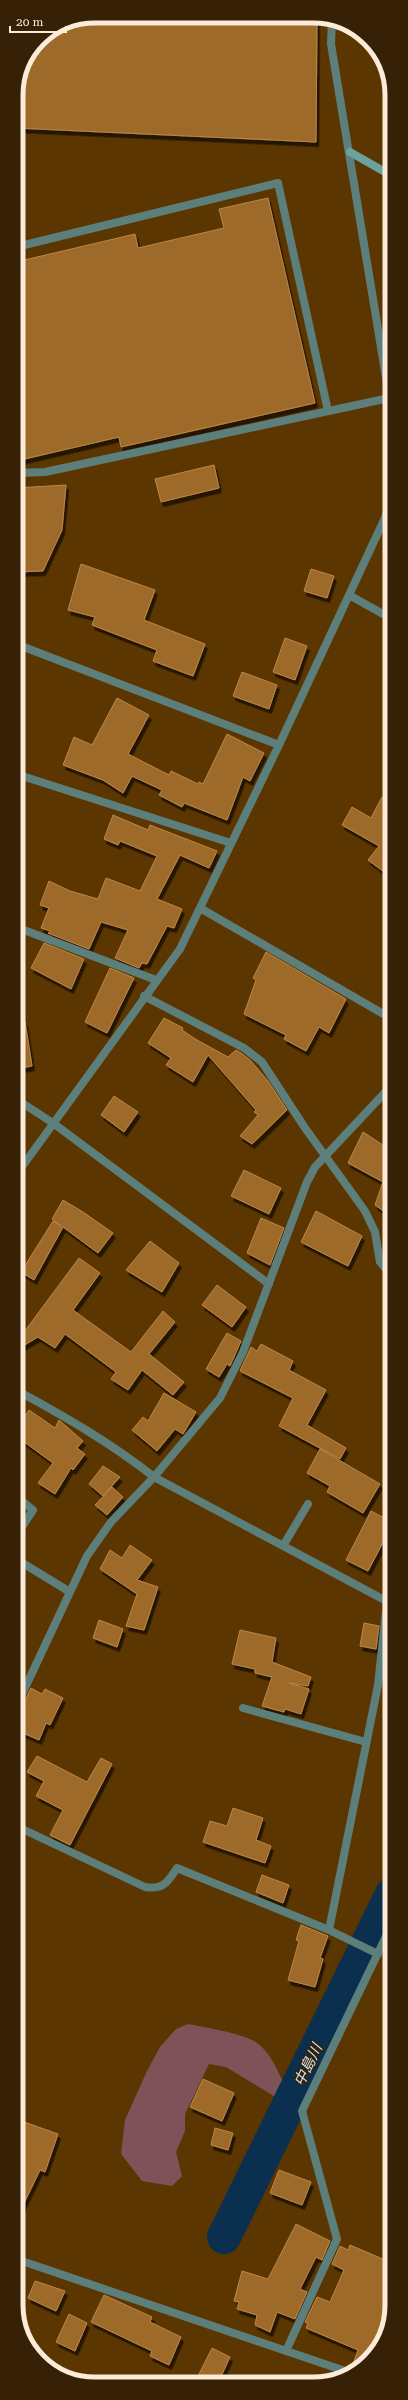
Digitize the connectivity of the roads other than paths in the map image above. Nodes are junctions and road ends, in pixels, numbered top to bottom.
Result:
1 (332, 25) edge
2 (350, 152) junction
3 (385, 172) edge
4 (23, 245) edge
5 (385, 373) edge
6 (385, 399) edge
7 (328, 411) junction
8 (23, 473) edge
9 (385, 517) edge
10 (349, 595) junction
11 (385, 615) edge
12 (23, 647) edge
13 (279, 745) junction
14 (23, 776) edge
15 (231, 843) junction
16 (200, 908) junction
17 (23, 930) edge
18 (156, 980) junction
19 (144, 996) junction
20 (385, 1015) edge
21 (385, 1092) edge
22 (23, 1104) edge
23 (53, 1123) junction
24 (325, 1156) junction
25 (23, 1165) edge
26 (385, 1268) edge
27 (269, 1284) junction
28 (23, 1394) edge
29 (154, 1477) junction
30 (23, 1502) edge
31 (308, 1504) dead end
32 (23, 1525) edge
33 (283, 1546) junction
34 (23, 1563) edge
35 (70, 1592) junction
36 (385, 1601) edge
37 (385, 1633) edge
38 (23, 1692) edge
39 (243, 1708) dead end
40 (366, 1742) junction
41 (23, 1829) edge
42 (328, 1930) junction
43 (385, 1935) edge
44 (374, 1953) junction
45 (23, 2261) edge
46 (286, 2351) junction
47 (344, 2370) edge

1 - 2 street
2 - 3 street
2 - 5 street
4 - 7 street
6 - 7 street
7 - 8 street
9 - 10 street
10 - 11 street
10 - 13 street
12 - 13 street
13 - 15 street
14 - 15 street
15 - 16 street
16 - 18 street
16 - 20 street
17 - 18 street
18 - 19 street
19 - 23 street
19 - 24 street
21 - 24 street
22 - 23 street
23 - 25 street
23 - 27 street
24 - 26 street
24 - 27 street
27 - 29 street
28 - 29 street
29 - 33 street
29 - 35 street
30 - 32 street
31 - 33 street
33 - 36 street
34 - 35 street
35 - 38 street
37 - 40 street
39 - 40 street
40 - 42 street
41 - 42 street
42 - 44 street
43 - 44 street
44 - 46 street
45 - 46 street
46 - 47 street

